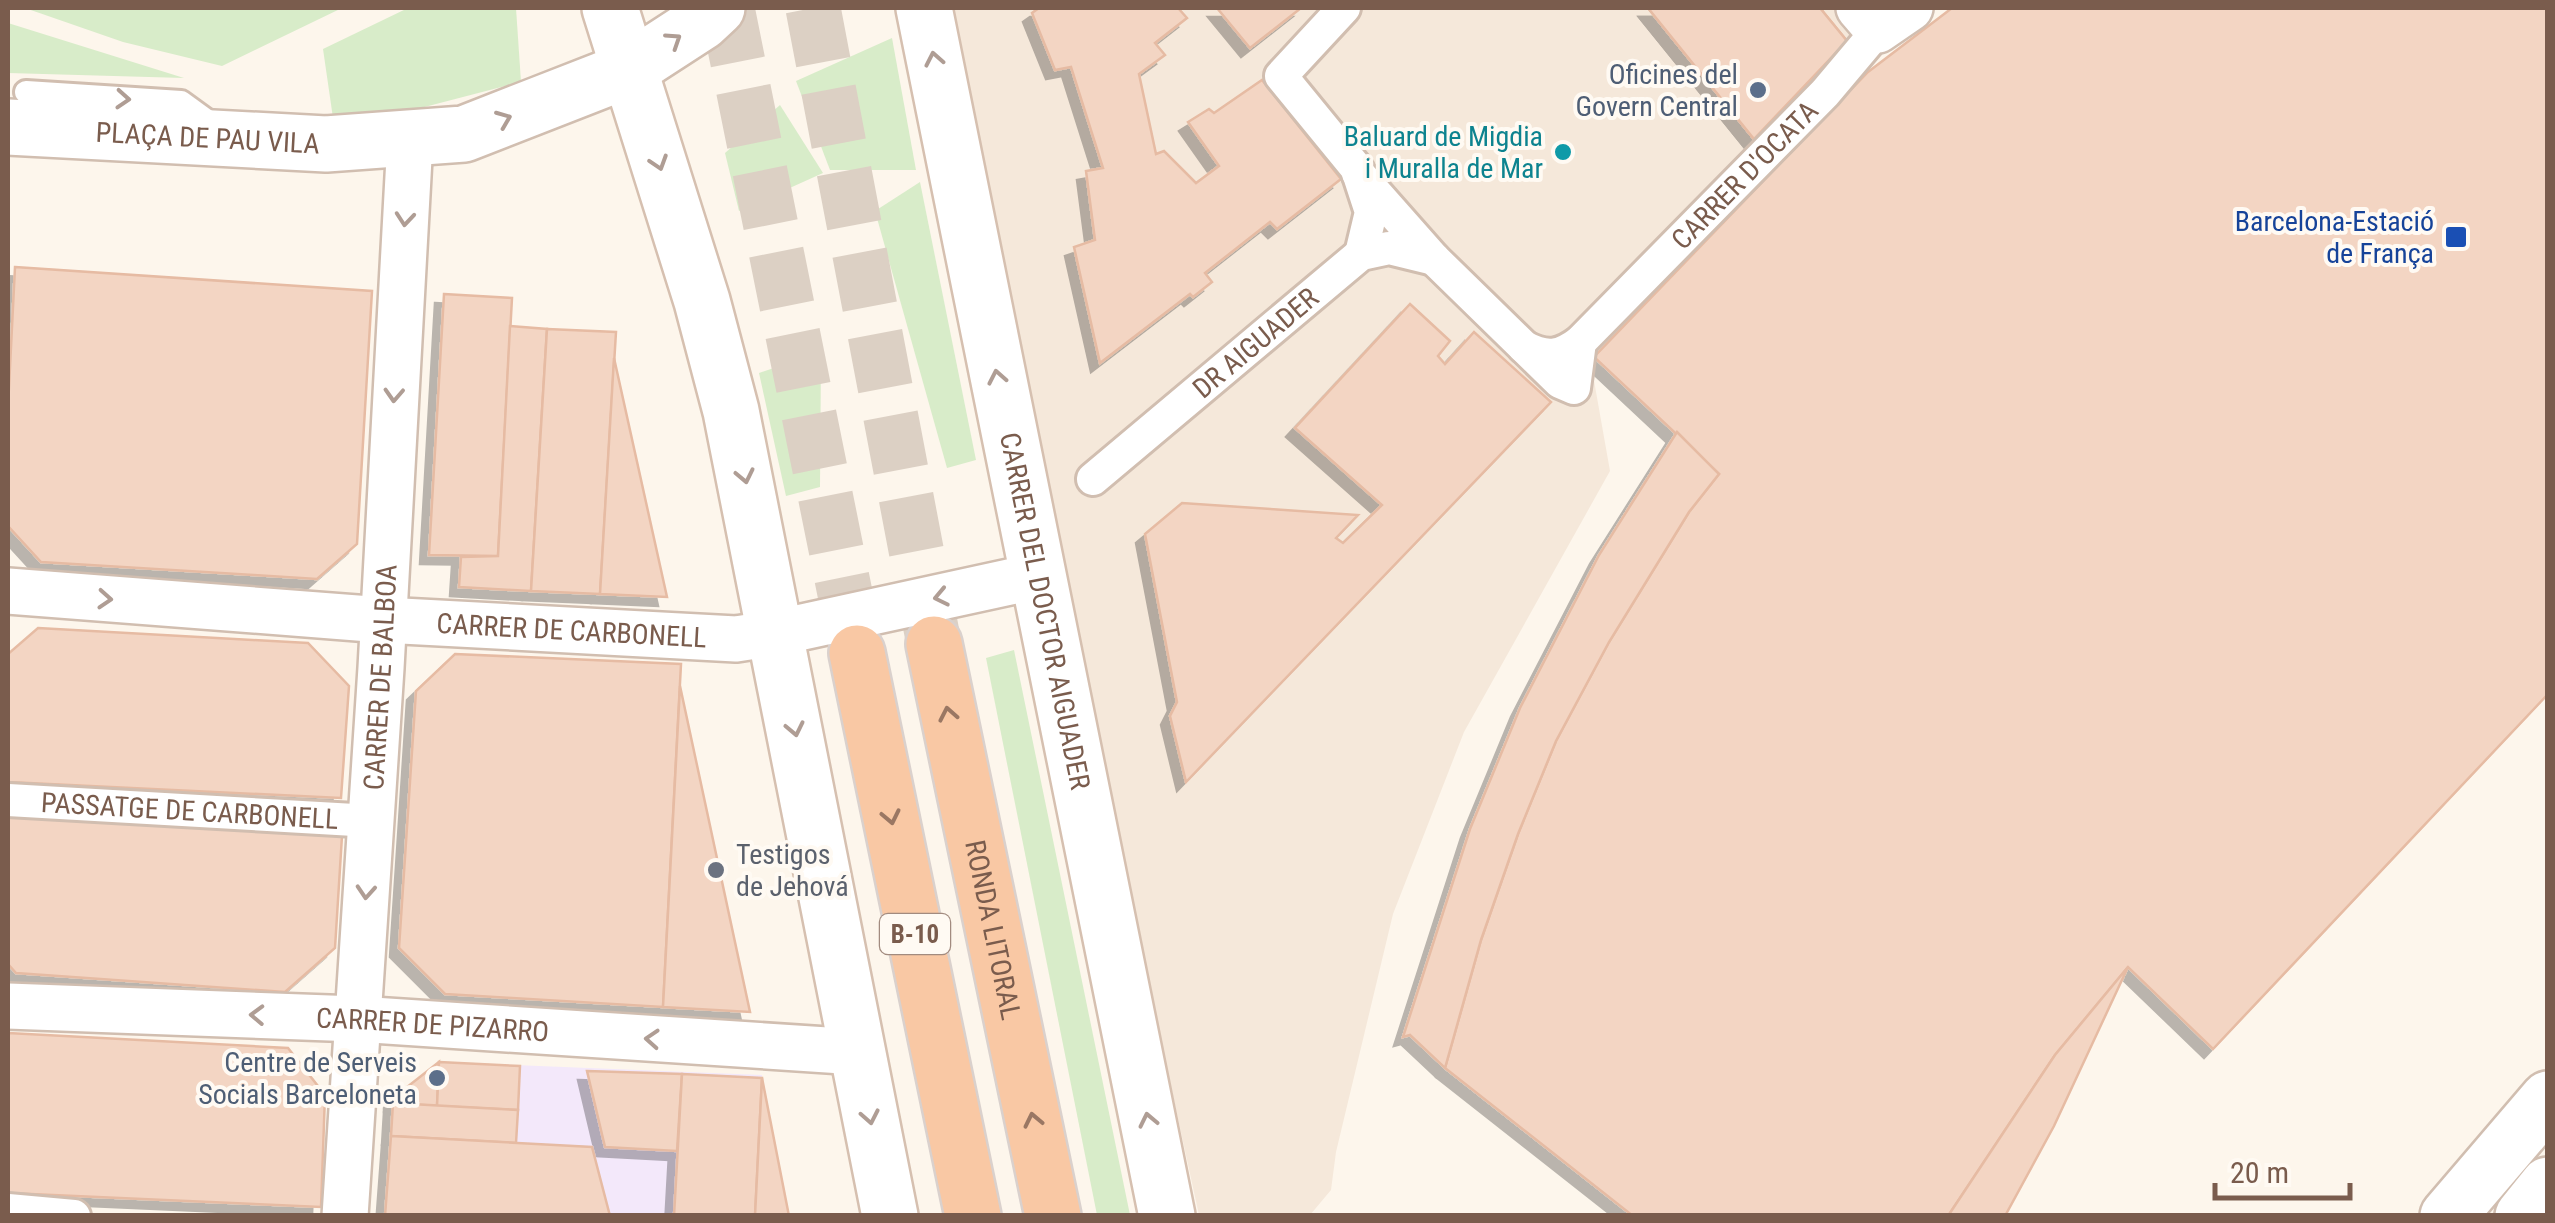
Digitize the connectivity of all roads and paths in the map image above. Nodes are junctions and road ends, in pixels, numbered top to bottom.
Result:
1 (610, 8) edge
2 (717, 8) edge
3 (924, 8) edge
4 (1344, 8) edge
5 (1882, 15) edge
6 (628, 70) junction
7 (17, 110) edge
8 (410, 140) junction
9 (1358, 174) junction
10 (1361, 254) junction
11 (1434, 259) junction
12 (1580, 342) junction
13 (1524, 346) junction
14 (1093, 479) dead end
15 (1037, 576) junction
16 (8, 591) edge
17 (383, 620) junction
18 (776, 634) junction
19 (934, 644) tunnel mouth
20 (857, 653) tunnel mouth
21 (8, 800) edge
22 (372, 821) junction
23 (8, 1006) edge
24 (357, 1019) junction
25 (858, 1052) junction
26 (2548, 1098) edge
27 (2548, 1185) edge
28 (8, 1210) edge
29 (74, 1216) edge
30 (345, 1216) edge
31 (890, 1216) edge
32 (973, 1216) edge
33 (1053, 1216) edge
34 (1167, 1216) edge
35 (2448, 1216) edge
36 (2523, 1216) edge

1 - 6 main road
6 -> 2 main road
15 -> 3 main road, CARRER DEL DOCTOR AIGUADER
4 - 9 street
5 - 12 street, CARRER D'OCATA
8 -> 6 main road, PLAÇA DE PAU VILA
6 -> 18 main road
7 -> 8 main road, PLAÇA DE PAU VILA
8 -> 17 street, CARRER DE BALBOA
9 - 10 street
9 - 11 street
10 - 11 street
10 - 14 street, DR AIGUADER
11 - 13 street
12 - 13 street
12 - 13 street
15 -> 18 street, CARRER DE CARBONELL
34 -> 15 main road, CARRER DEL DOCTOR AIGUADER
16 -> 17 street, CARRER DE CARBONELL
17 - 18 street, CARRER DE CARBONELL
17 - 22 street, CARRER DE BALBOA
18 -> 25 main road
33 -> 19 highway, RONDA LITORAL / B-10
20 -> 32 highway, B-10
21 - 22 street, PASSATGE DE CARBONELL
22 -> 24 street, CARRER DE BALBOA
24 -> 23 street, CARRER DE PIZARRO
25 -> 24 street, CARRER DE PIZARRO
24 - 30 street, CARRER DE BALBOA
25 -> 31 main road
26 - 35 main road
27 - 36 main road
28 - 29 street

